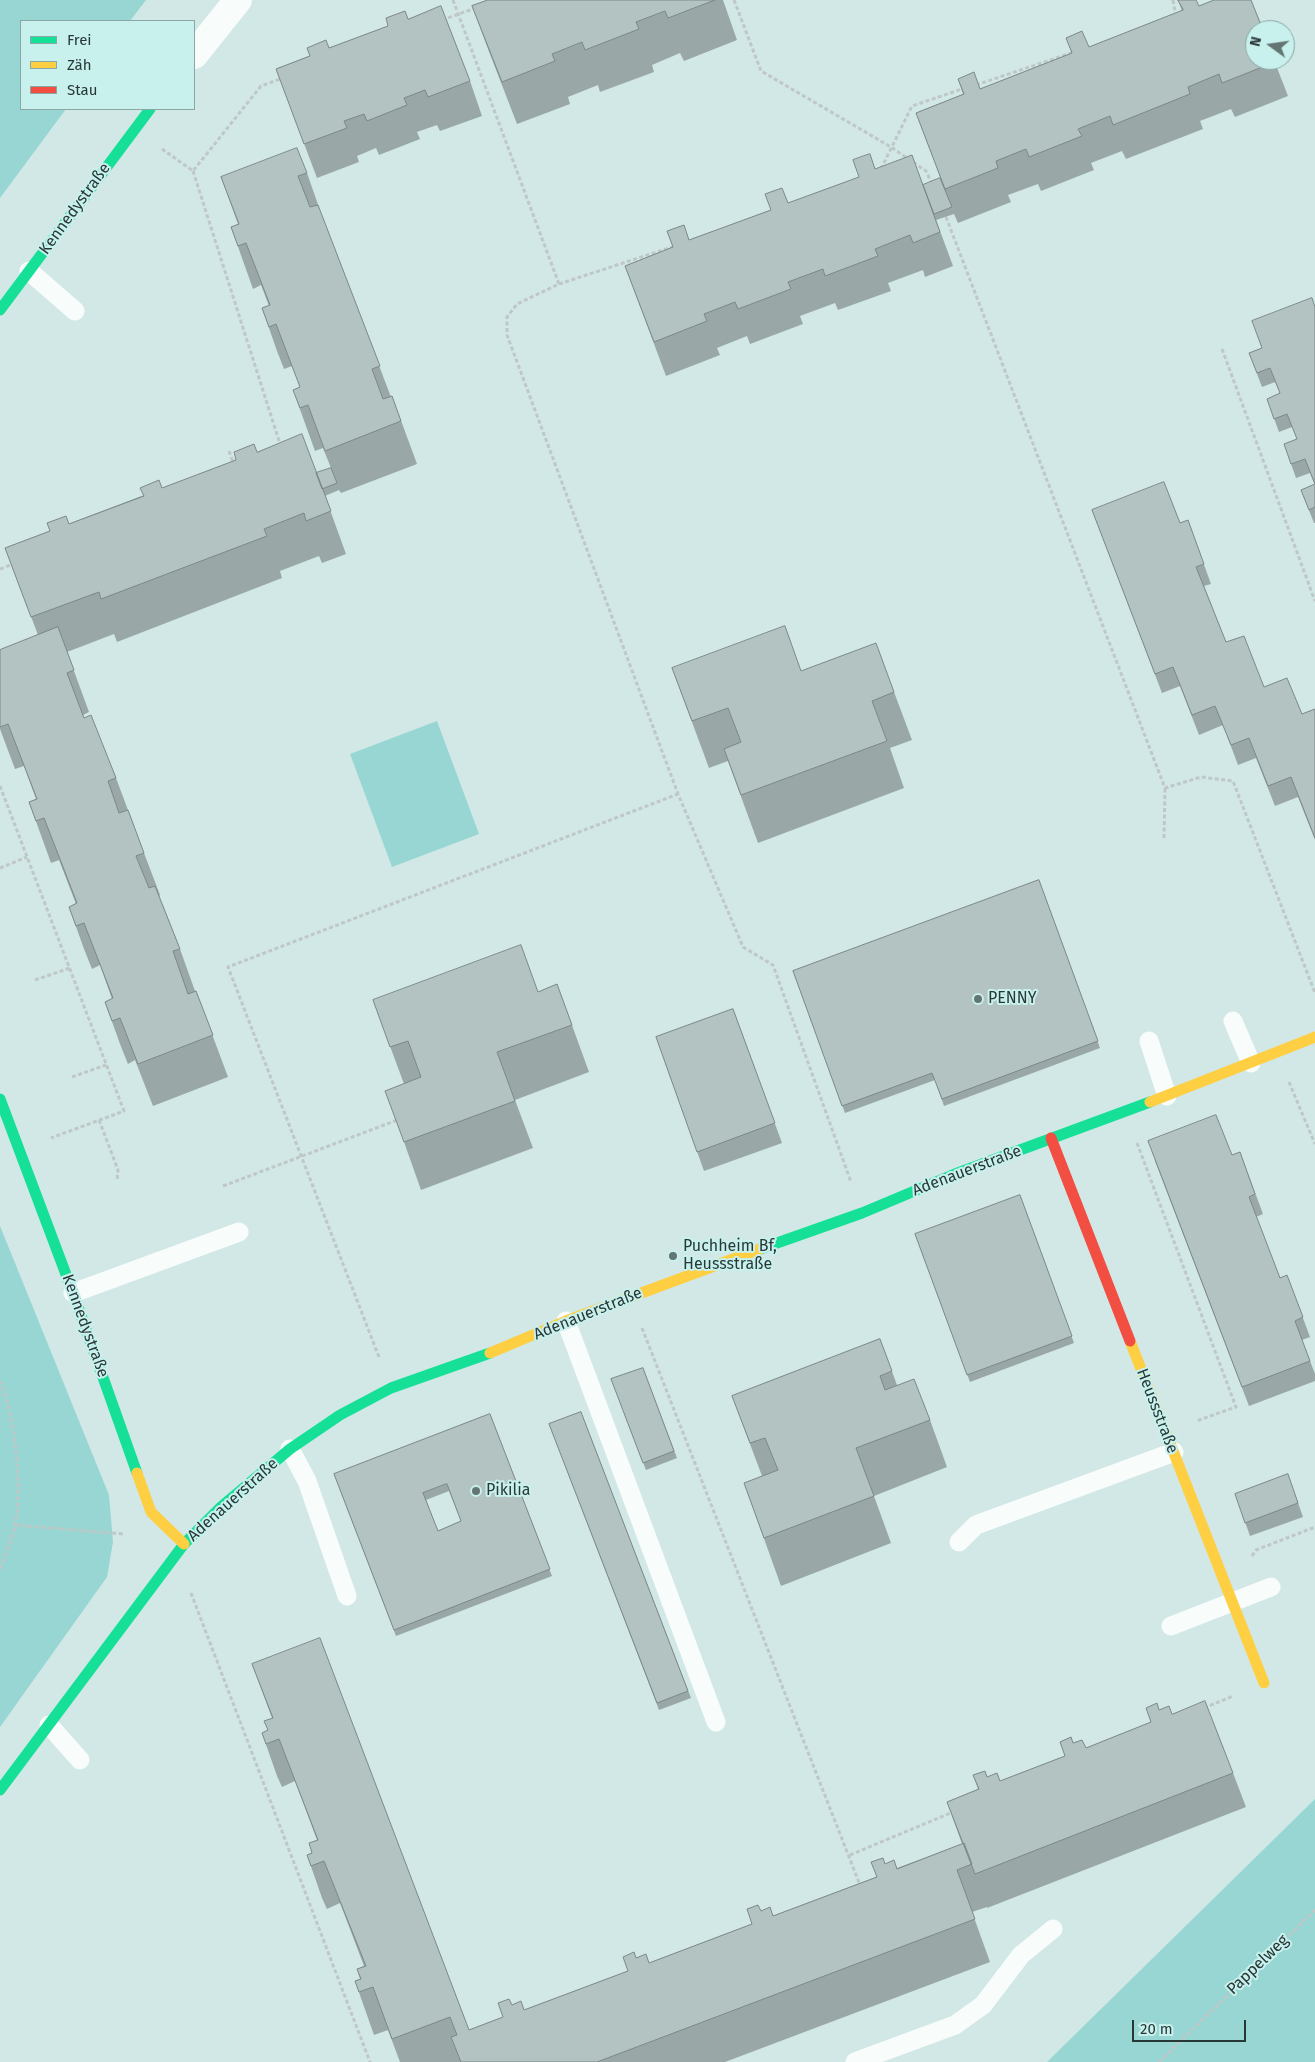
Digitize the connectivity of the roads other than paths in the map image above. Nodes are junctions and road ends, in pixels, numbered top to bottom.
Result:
1 (238, 0) edge
2 (195, 54) edge
3 (149, 110) edge
4 (29, 270) junction
5 (0, 310) edge
6 (75, 311) dead end
7 (1233, 1021) dead end
8 (1315, 1037) edge
9 (1149, 1041) dead end
10 (1250, 1062) junction
11 (1167, 1096) junction
12 (0, 1099) edge
13 (1051, 1138) junction
14 (239, 1232) dead end
15 (73, 1293) junction
16 (566, 1321) junction
17 (290, 1448) junction
18 (1174, 1452) junction
19 (959, 1542) dead end
20 (184, 1544) junction
21 (1271, 1587) dead end
22 (347, 1596) dead end
23 (1230, 1597) junction
24 (1171, 1626) dead end
25 (1264, 1683) road end
26 (716, 1722) dead end
27 (49, 1725) junction
28 (80, 1760) dead end
29 (0, 1790) edge
30 (1054, 1929) dead end
31 (855, 2062) edge

1 - 2 street
3 - 4 street, Kennedystraße
4 - 5 street, Kennedystraße
4 - 6 lane
7 - 10 lane
8 - 10 street, Adenauerstraße
9 - 11 lane
10 - 11 street, Adenauerstraße
11 - 13 street, Adenauerstraße
12 - 15 street, Kennedystraße
13 - 16 street, Adenauerstraße
13 - 18 street, Heussstraße
14 - 15 lane
15 - 20 street, Kennedystraße
16 - 17 street, Adenauerstraße
16 - 26 lane
17 - 20 street, Adenauerstraße
17 - 22 lane
18 - 19 lane
18 - 23 street, Heussstraße
20 - 27 street, Adenauerstraße
21 - 23 lane
23 - 24 lane
23 - 25 street, Heussstraße
27 - 28 lane
27 - 29 street, Adenauerstraße
30 - 31 lane

